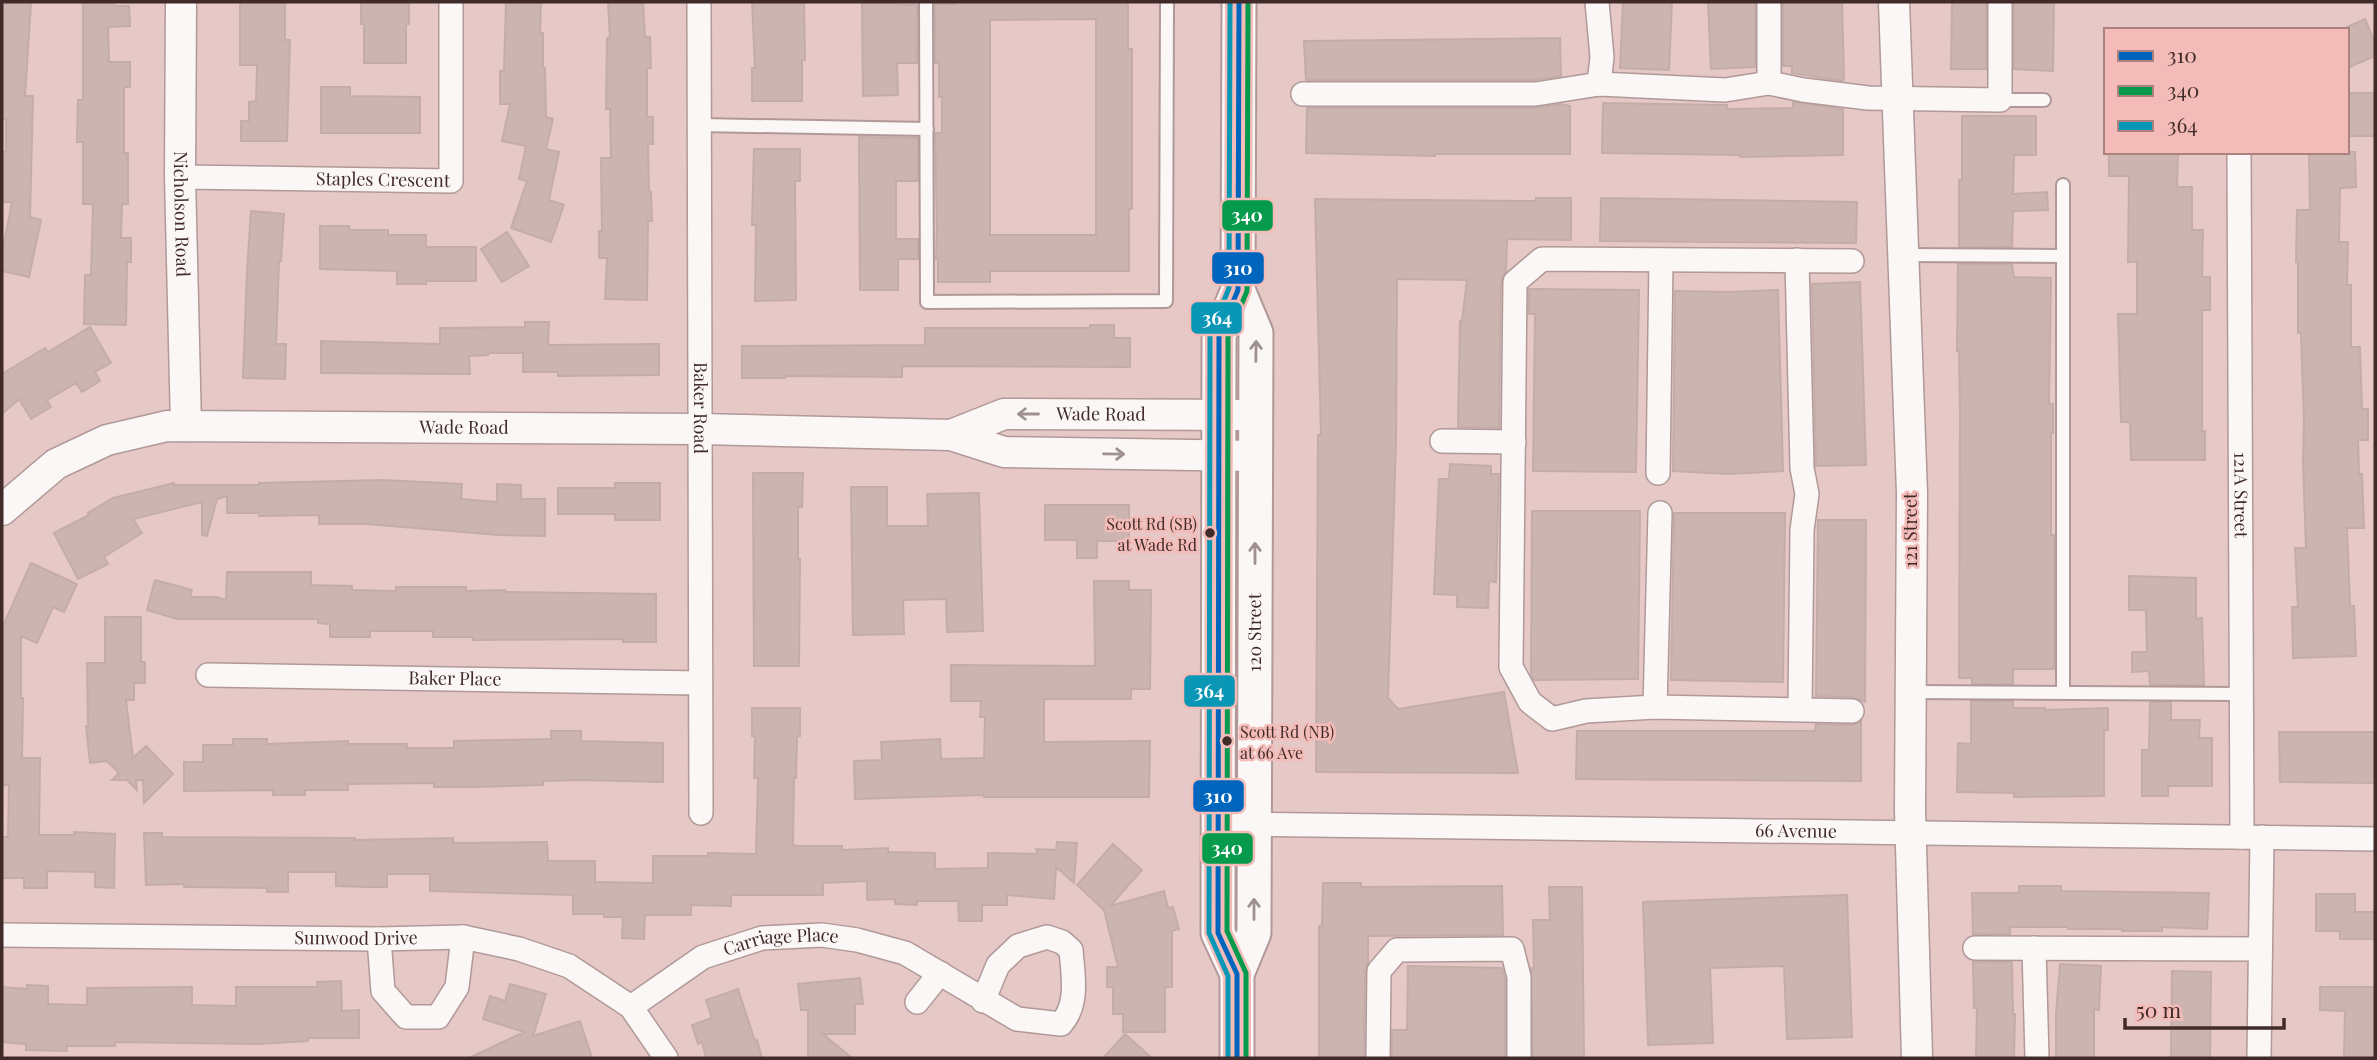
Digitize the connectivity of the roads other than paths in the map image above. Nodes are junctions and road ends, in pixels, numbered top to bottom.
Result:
1 (181, 2) edge
2 (451, 2) edge
3 (699, 2) edge
4 (926, 2) edge
5 (1167, 2) edge
6 (1239, 2) edge
7 (1597, 2) edge
8 (1769, 2) edge
9 (1894, 2) edge
10 (2000, 2) edge
11 (1769, 83) junction
12 (1599, 84) junction
13 (1303, 94) dead end
14 (1897, 99) junction
15 (2000, 100) junction
16 (2044, 100) dead end
17 (700, 125) junction
18 (927, 129) junction
19 (2239, 154) edge
20 (180, 177) junction
21 (2063, 185) dead end
22 (1904, 255) junction
23 (2062, 256) junction
24 (1661, 260) junction
25 (1797, 260) junction
26 (1852, 261) dead end
27 (1238, 290) junction
28 (1219, 415) junction
29 (1255, 415) junction
30 (186, 426) junction
31 (700, 429) junction
32 (951, 435) junction
33 (1442, 441) dead end
34 (1514, 442) junction
35 (1219, 456) junction
36 (1256, 456) junction
37 (1658, 473) dead end
38 (2, 510) edge
39 (1660, 513) dead end
40 (208, 675) dead end
41 (700, 683) junction
42 (1911, 692) junction
43 (2063, 693) junction
44 (2240, 694) junction
45 (1655, 707) junction
46 (1800, 709) junction
47 (1852, 711) dead end
48 (701, 813) dead end
49 (1218, 824) junction
50 (1254, 825) junction
51 (1911, 833) junction
52 (2252, 837) junction
53 (2375, 838) edge
54 (2, 935) edge
55 (463, 937) junction
56 (379, 939) junction
57 (1975, 948) dead end
58 (2034, 948) junction
59 (2259, 949) junction
60 (940, 973) junction
61 (1237, 974) junction
62 (983, 1001) junction
63 (917, 1002) dead end
64 (631, 1007) junction
65 (666, 1058) edge
66 (1237, 1058) edge
67 (1378, 1058) edge
68 (1519, 1058) edge
69 (1917, 1058) edge
70 (2037, 1058) edge
71 (2259, 1058) edge

1 - 20 street, Nicholson Road
2 - 20 street, Staples Crescent
3 - 17 street, Baker Road
4 - 18 lane
5 - 18 lane
6 - 27 main road, 120 Street
7 - 12 street
8 - 11 street
9 - 14 street, 121 Street
10 - 15 street
11 - 12 street
11 - 14 street
12 - 13 street
14 - 15 street
14 - 22 street, 121 Street
15 - 16 lane
17 - 18 lane
17 - 31 street, Baker Road
19 - 44 street, 121A Street
20 - 30 street, Nicholson Road
21 - 23 lane
22 - 23 lane
22 - 42 street, 121 Street
23 - 43 lane
24 - 25 street
24 - 34 street
24 - 37 street
25 - 26 street
25 - 46 street
27 - 28 main road, 120 Street
29 -> 27 main road, 120 Street
28 - 29 street, Wade Road
28 -> 32 street, Wade Road
28 - 35 main road, 120 Street
29 - 36 main road, 120 Street
30 - 31 street, Wade Road
30 - 38 street, Wade Road
31 - 32 street, Wade Road
31 - 41 street, Baker Road
32 -> 35 street, Wade Road
33 - 34 street
34 - 45 street
35 - 36 street, Wade Road
35 - 49 main road, 120 Street
50 -> 36 main road, 120 Street
39 - 45 street
40 - 41 street, Baker Place
41 - 48 street, Baker Road
42 - 43 lane
42 - 51 street, 121 Street
43 - 44 lane
44 - 52 street, 121A Street
45 - 46 street
46 - 47 street
49 - 50 street, 66 Avenue
49 - 61 main road, 120 Street
50 - 51 street, 66 Avenue
61 -> 50 main road, 120 Street
51 - 52 street, 66 Avenue
51 - 69 street, 121 Street
52 - 53 street, 66 Avenue
52 - 59 street, 121A Street
54 - 56 street, Sunwood Drive
55 - 56 street, Sunwood Drive
55 - 56 street
55 - 64 street, Sunwood Drive
57 - 58 street
58 - 59 street
58 - 70 street
59 - 71 street, 121A Street
60 - 62 street, Carriage Place
60 - 63 street
60 - 64 street, Carriage Place
61 - 66 main road, 120 Street
62 - 62 street, Carriage Place
64 - 65 street, Sunwood Drive
67 - 68 street

